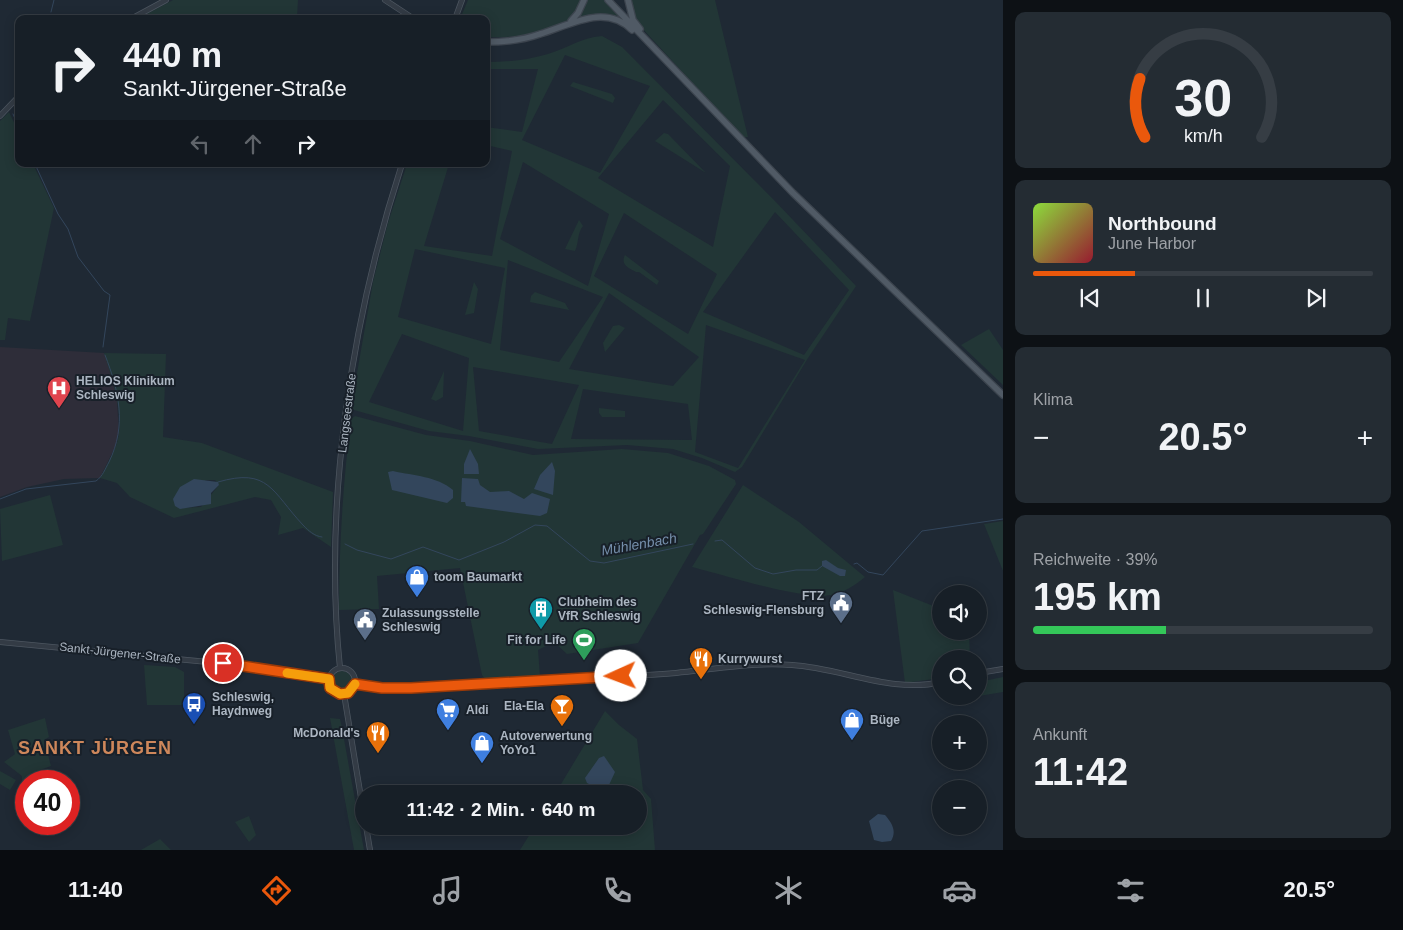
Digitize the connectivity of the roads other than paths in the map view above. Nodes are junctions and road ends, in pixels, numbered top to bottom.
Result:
1 (166, 0) edge
2 (385, 0) edge
3 (462, 0) edge
4 (584, 0) edge
5 (608, 0) edge
6 (628, 0) edge
7 (138, 15) edge
8 (408, 15) edge
9 (456, 15) edge
10 (565, 25) junction
11 (490, 42) edge
12 (656, 51) junction
13 (661, 56) junction
14 (15, 100) edge
15 (0, 116) edge
16 (401, 167) edge
17 (1003, 395) edge
18 (0, 642) edge
19 (340, 668) junction
20 (1003, 669) edge
21 (987, 672) edge
22 (329, 679) junction
23 (932, 683) edge
24 (355, 684) junction
25 (344, 694) junction
26 (359, 785) edge
27 (368, 835) edge
28 (370, 850) edge

1 - 7 street
2 - 8 street
3 - 9 street
4 - 10 main road
5 - 12 main road
6 - 13 main road
10 - 11 main road
10 - 12 main road
12 - 13 main road
13 - 17 main road
14 - 15 street
16 - 19 street, Langseestraße
18 - 22 street, Sankt-Jürgener-Straße
19 - 22 street
19 - 24 street
20 - 21 street
22 - 25 street
23 - 24 street
24 - 25 street
25 - 26 street
27 - 28 street

